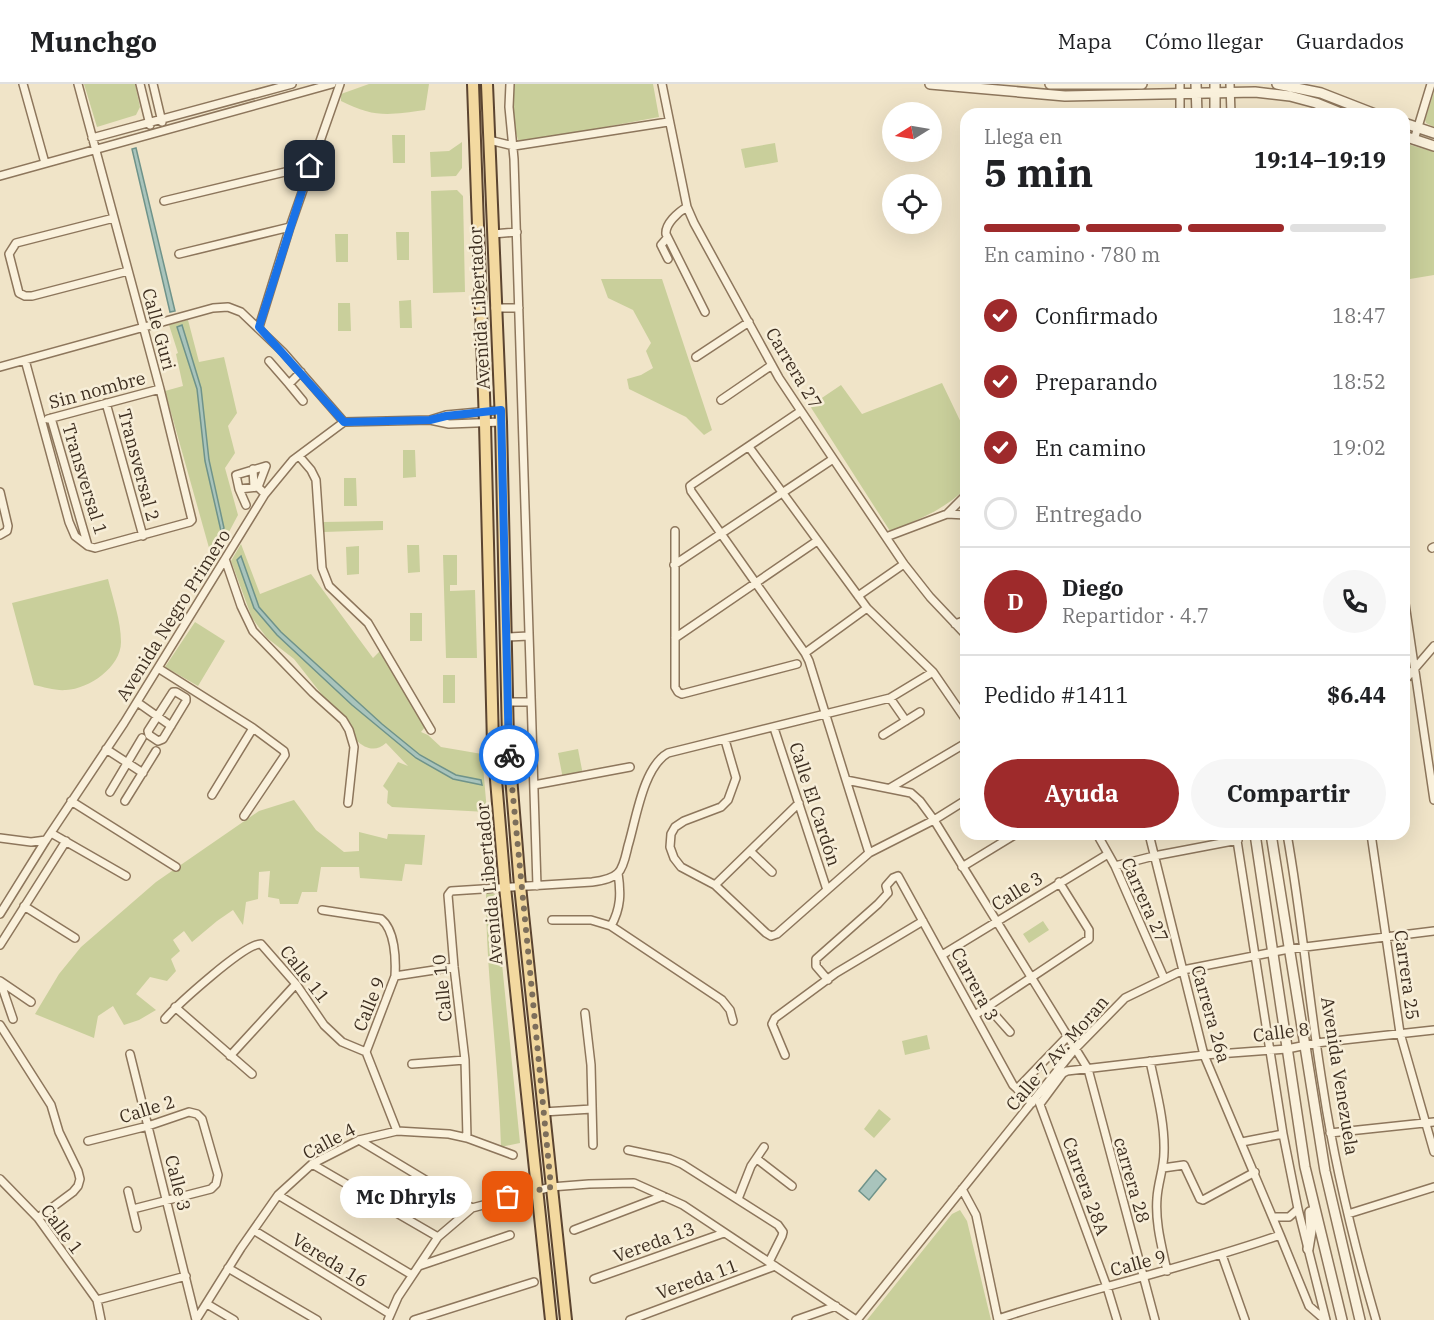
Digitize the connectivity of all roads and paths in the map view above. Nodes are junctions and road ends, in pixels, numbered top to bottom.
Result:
1 (23, 84) edge
2 (78, 84) edge
3 (140, 84) edge
4 (153, 84) edge
5 (292, 84) edge
6 (332, 84) edge
7 (340, 84) edge
8 (473, 84) edge
9 (487, 84) edge
10 (510, 84) edge
11 (662, 84) edge
12 (930, 84) edge
13 (1050, 84) edge
14 (1142, 84) edge
15 (1196, 84) edge
16 (1277, 84) edge
17 (1215, 88) edge
18 (1230, 88) edge
19 (1180, 89) edge
20 (1431, 89) edge
21 (1197, 95) junction
22 (1180, 108) edge
23 (1197, 108) edge
24 (1215, 108) edge
25 (1231, 108) edge
26 (1328, 108) edge
27 (1360, 108) edge
28 (162, 120) junction
29 (668, 122) junction
30 (149, 123) junction
31 (1410, 125) edge
32 (1418, 128) junction
33 (164, 130) junction
34 (1434, 133) edge
35 (152, 134) junction
36 (92, 138) junction
37 (1410, 138) edge
38 (489, 140) junction
39 (1414, 140) junction
40 (514, 146) junction
41 (1434, 146) edge
42 (95, 149) junction
43 (45, 164) junction
44 (310, 166) junction
45 (0, 176) edge
46 (164, 201) dead end
47 (687, 207) junction
48 (114, 218) junction
49 (290, 226) junction
50 (517, 232) junction
51 (493, 234) junction
52 (667, 238) junction
53 (179, 254) dead end
54 (668, 259) dead end
55 (128, 271) junction
56 (495, 308) junction
57 (519, 308) junction
58 (705, 312) dead end
59 (749, 322) junction
60 (143, 327) junction
61 (259, 327) junction
62 (696, 357) dead end
63 (25, 360) junction
64 (269, 361) dead end
65 (772, 365) junction
66 (0, 367) edge
67 (301, 372) junction
68 (289, 384) junction
69 (160, 389) junction
70 (303, 400) dead end
71 (721, 400) dead end
72 (106, 403) junction
73 (501, 410) junction
74 (801, 411) junction
75 (485, 417) junction
76 (51, 418) junction
77 (42, 420) junction
78 (430, 420) junction
79 (344, 422) junction
80 (501, 422) junction
81 (749, 447) junction
82 (299, 456) junction
83 (833, 459) junction
84 (253, 469) junction
85 (256, 487) junction
86 (239, 489) junction
87 (0, 492) edge
88 (781, 492) junction
89 (265, 494) junction
90 (960, 501) edge
91 (246, 505) dead end
92 (947, 514) junction
93 (960, 514) edge
94 (193, 517) joint
95 (675, 531) dead end
96 (721, 534) junction
97 (0, 535) edge
98 (143, 536) junction
99 (886, 537) junction
100 (817, 542) junction
101 (88, 546) junction
102 (225, 559) junction
103 (904, 564) junction
104 (674, 565) junction
105 (756, 584) junction
106 (858, 596) junction
107 (867, 608) junction
108 (960, 622) edge
109 (955, 624) junction
110 (960, 629) edge
111 (529, 636) junction
112 (506, 637) junction
113 (675, 638) junction
114 (1410, 646) edge
115 (1434, 646) edge
116 (805, 653) junction
117 (797, 664) dead end
118 (158, 668) junction
119 (1413, 670) junction
120 (933, 672) junction
121 (1410, 674) edge
122 (890, 698) junction
123 (137, 702) junction
124 (507, 702) junction
125 (530, 702) junction
126 (960, 711) edge
127 (920, 712) dead end
128 (826, 715) junction
129 (157, 717) junction
130 (906, 721) junction
131 (171, 726) junction
132 (253, 728) junction
133 (774, 728) junction
134 (431, 730) dead end
135 (883, 735) dead end
136 (142, 738) dead end
137 (724, 740) junction
138 (960, 747) edge
139 (106, 749) junction
140 (156, 751) dead end
141 (127, 763) junction
142 (630, 767) dead end
143 (142, 773) junction
144 (846, 780) junction
145 (534, 785) junction
146 (890, 788) junction
147 (110, 792) dead end
148 (212, 795) dead end
149 (1434, 800) edge
150 (71, 801) junction
151 (124, 801) dead end
152 (348, 802) dead end
153 (800, 803) junction
154 (960, 804) edge
155 (244, 816) dead end
156 (934, 820) junction
157 (51, 833) junction
158 (0, 837) edge
159 (46, 840) junction
160 (1006, 840) edge
161 (1100, 840) edge
162 (1150, 840) edge
163 (1224, 840) edge
164 (1237, 840) edge
165 (1256, 840) edge
166 (1272, 840) edge
167 (1288, 840) edge
168 (1372, 840) edge
169 (66, 841) junction
170 (750, 851) junction
171 (869, 853) junction
172 (1108, 854) junction
173 (1154, 856) junction
174 (1115, 866) junction
175 (177, 867) dead end
176 (962, 867) junction
177 (772, 872) dead end
178 (618, 873) junction
179 (126, 876) dead end
180 (1059, 882) junction
181 (715, 885) junction
182 (520, 886) junction
183 (537, 886) junction
184 (505, 887) junction
185 (827, 890) junction
186 (24, 906) junction
187 (322, 910) dead end
188 (0, 914) edge
189 (552, 920) dead end
190 (923, 921) junction
191 (997, 921) junction
192 (611, 926) junction
193 (1434, 931) edge
194 (1388, 937) junction
195 (75, 938) dead end
196 (0, 945) edge
197 (1305, 947) junction
198 (1289, 949) junction
199 (1274, 953) junction
200 (942, 955) junction
201 (1256, 956) junction
202 (454, 967) junction
203 (1183, 970) junction
204 (395, 976) junction
205 (1031, 977) junction
206 (1164, 978) junction
207 (828, 980) junction
208 (0, 981) edge
209 (296, 984) junction
210 (31, 1002) dead end
211 (987, 1006) junction
212 (175, 1007) junction
213 (585, 1013) dead end
214 (975, 1015) junction
215 (13, 1019) dead end
216 (165, 1019) dead end
217 (734, 1021) dead end
218 (0, 1025) edge
219 (1434, 1030) edge
220 (1010, 1032) dead end
221 (1400, 1033) junction
222 (1067, 1037) junction
223 (1316, 1043) junction
224 (1304, 1046) junction
225 (1270, 1049) junction
226 (1287, 1049) junction
227 (1074, 1050) junction
228 (366, 1052) junction
229 (130, 1054) dead end
230 (785, 1055) dead end
231 (1204, 1055) junction
232 (230, 1056) junction
233 (465, 1060) junction
234 (1150, 1061) junction
235 (412, 1064) dead end
236 (1088, 1069) junction
237 (252, 1074) dead end
238 (1017, 1089) junction
239 (1036, 1101) junction
240 (592, 1109) junction
241 (543, 1112) junction
242 (1434, 1122) edge
243 (1425, 1123) junction
244 (148, 1126) junction
245 (397, 1131) junction
246 (1330, 1133) junction
247 (1283, 1134) junction
248 (467, 1138) junction
249 (359, 1140) junction
250 (88, 1141) dead end
251 (1242, 1142) junction
252 (593, 1145) dead end
253 (764, 1147) dead end
254 (628, 1150) dead end
255 (1434, 1152) edge
256 (513, 1155) dead end
257 (757, 1159) junction
258 (312, 1164) junction
259 (1163, 1168) junction
260 (1255, 1172) junction
261 (0, 1179) edge
262 (792, 1186) dead end
263 (551, 1187) junction
264 (1434, 1187) edge
265 (962, 1189) junction
266 (1310, 1189) junction
267 (536, 1190) junction
268 (128, 1191) dead end
269 (278, 1196) junction
270 (663, 1196) junction
271 (738, 1199) junction
272 (167, 1200) junction
273 (472, 1208) junction
274 (133, 1209) junction
275 (1298, 1209) junction
276 (1347, 1214) junction
277 (1274, 1217) junction
278 (38, 1218) junction
279 (137, 1228) dead end
280 (574, 1230) dead end
281 (255, 1231) junction
282 (1279, 1232) junction
283 (724, 1233) junction
284 (510, 1235) dead end
285 (438, 1238) junction
286 (1308, 1249) junction
287 (1222, 1255) junction
288 (772, 1264) junction
289 (419, 1266) junction
290 (228, 1268) junction
291 (1167, 1271) junction
292 (412, 1275) junction
293 (186, 1276) junction
294 (1144, 1276) junction
295 (594, 1279) dead end
296 (534, 1282) dead end
297 (1107, 1287) junction
298 (97, 1300) junction
299 (207, 1304) junction
300 (836, 1306) junction
301 (389, 1317) edge
302 (101, 1320) edge
303 (196, 1320) edge
304 (234, 1320) edge
305 (317, 1320) edge
306 (414, 1320) edge
307 (550, 1320) edge
308 (566, 1320) edge
309 (630, 1320) edge
310 (796, 1320) edge
311 (857, 1320) edge
312 (998, 1320) edge
313 (1117, 1320) edge
314 (1155, 1320) edge
315 (1245, 1320) edge
316 (1326, 1320) edge
317 (1342, 1320) edge
318 (1360, 1320) edge
319 (1376, 1320) edge

1 - 43 street
2 - 36 street, Calle Guri
3 - 30 street
4 - 28 street
5 - 28 street
6 - 33 street
7 - 44 street
8 - 75 main road, Avenida Libertador
9 - 38 main road, Avenida Libertador
10 - 40 street
11 - 29 street, Carrera 27
12 - 19 street
13 - 14 street
15 - 21 street
16 - 27 street
17 - 18 street
17 - 21 street
17 - 24 street
18 - 25 street
18 - 26 street
19 - 21 street
19 - 22 street
20 - 32 street
21 - 23 street
28 - 30 street
28 - 33 street
29 - 40 street
29 - 47 street, Carrera 27
30 - 35 street
30 - 36 street
31 - 32 street
32 - 34 street
32 - 39 street
33 - 35 street
35 - 42 street
36 - 42 street, Calle Guri
37 - 39 street
38 - 40 street
38 - 51 main road, Avenida Libertador
39 - 41 street
40 - 50 street
42 - 43 street
42 - 48 street, Calle Guri
43 - 45 street
44 - 46 street
44 - 49 street
47 - 52 street
47 - 59 street, Carrera 27
48 - 55 street, Calle Guri
48 - 55 street
49 - 53 street
49 - 61 street
50 - 51 street
50 - 57 street
51 - 56 main road, Avenida Libertador
52 - 54 street
52 - 58 street
55 - 60 street, Calle Guri
56 - 57 street
56 - 73 main road, Avenida Libertador
57 - 111 street
59 - 62 street
59 - 65 street, Carrera 27
60 - 61 street
60 - 63 street
60 - 69 street, Calle Guri
61 - 67 street
63 - 66 street
63 - 77 street, Transversal 1
64 - 68 street
65 - 71 street
65 - 74 street, Carrera 27
67 - 68 street
67 - 79 street
68 - 70 street
69 - 72 street, Sin nombre
69 - 94 street, Calle Guri
72 - 76 street, Sin nombre
72 - 98 street, Transversal 2
73 - 75 street
73 - 80 main road, Avenida Libertador
74 - 81 street
74 - 83 street, Carrera 27
75 - 78 street
75 - 78 street
75 - 80 street
75 - 184 main road, Avenida Libertador
76 - 77 street, Sin nombre
76 - 101 street, Transversal 1
77 - 101 street, Transversal 1
78 - 79 street
79 - 82 street, Avenida Negro Primero
80 - 112 main road, Avenida Libertador
81 - 88 street
81 - 96 street
82 - 89 street, Avenida Negro Primero
82 - 134 street
83 - 88 street
83 - 99 street, Carrera 27
84 - 85 street
84 - 85 street
84 - 86 street
85 - 86 street
85 - 89 street
86 - 91 street
87 - 97 street
88 - 96 street
88 - 100 street
89 - 102 street, Avenida Negro Primero
90 - 92 street
92 - 93 street
92 - 99 street
94 - 98 street, Transversal 1
95 - 104 street
96 - 104 street
96 - 105 street
98 - 101 street, Transversal 1
99 - 103 street, Carrera 27
100 - 105 street
100 - 106 street
102 - 118 street, Avenida Negro Primero
102 - 152 street
103 - 106 street
103 - 109 street, Carrera 27
104 - 113 street
105 - 113 street
105 - 116 street
106 - 107 street
107 - 116 street
107 - 120 street
108 - 109 street
109 - 110 street, Carrera 27
111 - 112 street
111 - 125 street
112 - 124 main road, Avenida Libertador
113 - 117 street
114 - 119 street
115 - 119 street
116 - 128 street
118 - 123 street, Avenida Negro Primero
118 - 132 street
119 - 121 street
119 - 149 street
120 - 122 street
120 - 126 street
122 - 128 street
122 - 130 street
123 - 129 street
123 - 139 street, Avenida Negro Primero
124 - 125 street
124 - 182 main road, Avenida Libertador
125 - 145 street
127 - 130 street
128 - 133 street
128 - 144 street
129 - 131 street
129 - 131 street
129 - 131 street
130 - 135 street
132 - 148 street
132 - 155 street
133 - 137 street
133 - 153 street, Calle El Cardón
136 - 141 street
137 - 178 street
137 - 181 street
138 - 146 street
139 - 141 street
139 - 150 street, Avenida Negro Primero
140 - 143 street
141 - 143 street
141 - 147 street
142 - 145 street
143 - 151 street
144 - 146 street, carrera 28
144 - 171 street
145 - 183 street
146 - 156 street, carrera 28
150 - 157 street, Avenida Negro Primero
150 - 175 street
153 - 170 street
153 - 185 street, Calle El Cardón
154 - 156 street
156 - 171 street
156 - 176 street, carrera 28
157 - 159 street, Avenida Negro Primero
157 - 169 street
158 - 159 street
159 - 188 street, Avenida Negro Primero
160 - 176 street
161 - 172 street, Carrera 27
162 - 173 street, Carrera 26a
163 - 173 street
164 - 201 street
165 - 199 street
166 - 198 street, Avenida Venezuela
167 - 197 street, Avenida Venezuela
168 - 194 street, Carrera 25
169 - 179 street
169 - 186 street
170 - 177 street
170 - 181 street
171 - 185 street
172 - 174 street, Carrera 27
172 - 180 street, Calle 3
173 - 174 street
173 - 203 street, Carrera 26a
174 - 206 street, Carrera 27
176 - 191 street, carrera 28
178 - 183 street
178 - 192 street
180 - 191 street, Calle 3
180 - 205 street
181 - 185 street
182 - 183 street
182 - 184 street
182 - 241 main road, Avenida Libertador
184 - 202 street, Calle 10
184 - 267 main road, Avenida Libertador
186 - 195 street
186 - 196 street
187 - 204 street
189 - 192 street
190 - 200 street, Carrera 3
190 - 207 street
190 - 207 street, Carrera 3
191 - 200 street, Calle 3
191 - 205 street, carrera 28
192 - 217 street
193 - 194 street, Calle 7 Av. Moran
194 - 197 street, Calle 7 Av. Moran
194 - 221 street, Carrera 25
197 - 198 street, Calle 7 Av. Moran
197 - 223 street, Avenida Venezuela
198 - 199 street, Calle 7 Av. Moran
198 - 224 street, Avenida Venezuela
199 - 201 street, Calle 7 Av. Moran
199 - 226 street
200 - 214 street, Carrera 3
201 - 203 street, Calle 7 Av. Moran
201 - 225 street
202 - 204 street, Calle 9
202 - 233 street, Calle 10
203 - 206 street, Calle 7 Av. Moran
203 - 231 street, Carrera 26a
204 - 228 street, Calle 9
205 - 211 street
205 - 222 street, carrera 28
206 - 227 street, Calle 7 Av. Moran
207 - 230 street
208 - 210 street
208 - 215 street
209 - 212 street, Calle 11
209 - 228 street, Calle 11
209 - 232 street
211 - 214 street
211 - 220 street
212 - 216 street, Calle 11
212 - 232 street
213 - 240 street
214 - 238 street, Carrera 3
218 - 278 street
219 - 221 street, Calle 8
221 - 223 street, Calle 8
221 - 243 street, Carrera 25
222 - 227 street, carrera 28
222 - 238 street
223 - 224 street, Calle 8
223 - 246 street, Avenida Venezuela
224 - 226 street, Calle 8
224 - 318 street, Avenida Venezuela
225 - 226 street, Calle 8
225 - 231 street, Calle 8
225 - 247 street
226 - 266 street
227 - 236 street, carrera 28
227 - 239 street, Calle 7 Av. Moran
228 - 245 street, Calle 9
229 - 244 street, Calle 3
231 - 234 street, Calle 8
231 - 251 street, Carrera 26a
232 - 237 street
233 - 235 street
233 - 248 street, Calle 10
234 - 236 street, Calle 8
234 - 259 street
236 - 239 street, Calle 8
236 - 294 street, carrera 28
238 - 239 street, Carrera 3
239 - 265 street, Calle 7 Av. Moran
239 - 297 street, Carrera 28A
240 - 241 street
240 - 252 street
241 - 263 main road, Avenida Libertador
242 - 243 street
243 - 246 street
243 - 255 street, Carrera 25
244 - 250 street, Calle 2
244 - 272 street, Calle 3
244 - 272 street, Calle 2
245 - 248 street, Calle 4
245 - 249 street, Calle 4
246 - 276 street, Avenida Venezuela
247 - 251 street
247 - 275 street
248 - 256 street, Calle 4
249 - 258 street, Calle 4
249 - 273 street
251 - 260 street, Carrera 26a
253 - 257 street
254 - 271 street
257 - 262 street
257 - 271 street
258 - 269 street, Calle 4
258 - 285 street
259 - 260 street
259 - 291 street
260 - 277 street, Carrera 26a
261 - 278 street, Calle 1
263 - 267 street
263 - 270 street
263 - 308 main road, Avenida Libertador
264 - 276 street
265 - 311 street, Calle 7 Av. Moran
265 - 312 street
266 - 286 street
266 - 317 street
267 - 273 street
267 - 307 main road, Avenida Libertador
268 - 274 street
269 - 281 street, Calle 4
269 - 292 street
270 - 280 street
270 - 283 street
271 - 288 street
272 - 274 street, Calle 2
272 - 293 street, Calle 3
273 - 285 street
274 - 279 street
275 - 277 street
275 - 286 street
276 - 319 street, Avenida Venezuela
277 - 282 street, Carrera 26a
278 - 298 street, Calle 1
281 - 290 street, Calle 4
281 - 301 street, Vereda 16
282 - 287 street, Calle 9
282 - 316 street, Carrera 26a
283 - 288 street
283 - 295 street, Vereda 13
284 - 289 street
285 - 289 street
286 - 316 street
287 - 291 street, Calle 9
287 - 315 street
288 - 300 street
288 - 309 street, Vereda 11
289 - 292 street
290 - 299 street, Calle 4
290 - 305 street
291 - 294 street, Calle 9
292 - 301 street
293 - 298 street
293 - 303 street, Calle 3
294 - 297 street, Calle 9
294 - 314 street, carrera 28
296 - 306 street
297 - 312 street, Calle 9
297 - 313 street, Carrera 28A
298 - 302 street, Calle 1
299 - 303 street, Calle 4
299 - 304 street
300 - 310 street
300 - 311 street

